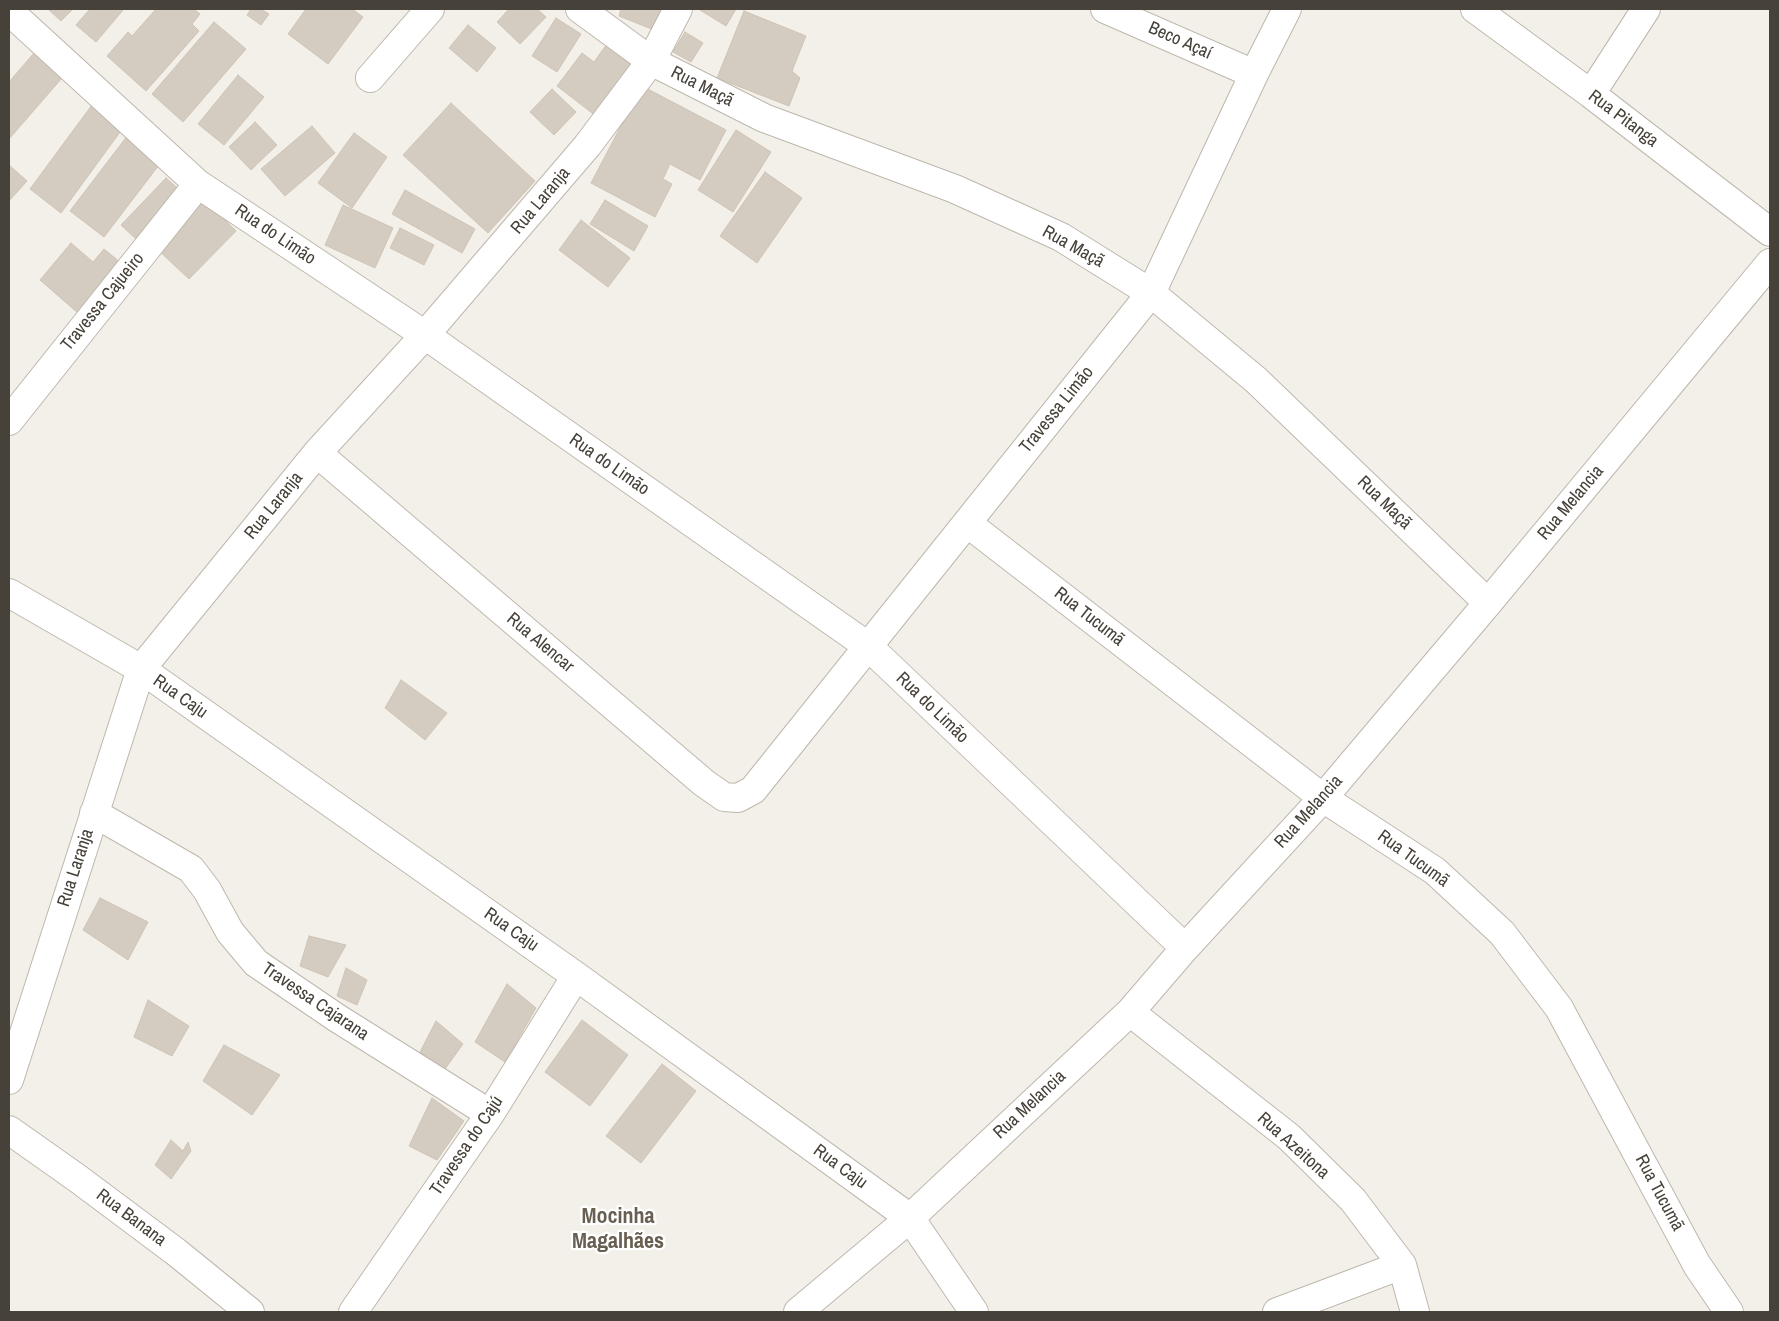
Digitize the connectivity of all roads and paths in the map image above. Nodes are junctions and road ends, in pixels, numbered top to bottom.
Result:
1 (430, 9) edge
2 (580, 9) edge
3 (678, 9) edge
4 (1105, 9) edge
5 (1287, 9) edge
6 (1475, 9) edge
7 (1646, 9) edge
8 (9, 11) edge
9 (652, 61) junction
10 (1254, 74) junction
11 (370, 78) dead end
12 (1590, 94) junction
13 (198, 184) junction
14 (1770, 232) edge
15 (1765, 279) edge
16 (1151, 293) junction
17 (425, 335) junction
18 (9, 421) edge
19 (317, 453) junction
20 (967, 523) junction
21 (9, 593) edge
22 (1488, 603) junction
23 (869, 647) junction
24 (141, 669) junction
25 (766, 773) joint
26 (1323, 798) junction
27 (94, 813) junction
28 (1185, 948) junction
29 (576, 976) junction
30 (1130, 1012) junction
31 (9, 1080) edge
32 (490, 1114) junction
33 (9, 1130) edge
34 (910, 1218) junction
35 (1402, 1265) junction
36 (250, 1312) edge
37 (353, 1312) edge
38 (798, 1312) edge
39 (974, 1312) edge
40 (1277, 1312) edge
41 (1415, 1312) edge
42 (1729, 1312) edge

1 - 11 street
2 - 9 street, Rua Maçã
3 - 9 street, Rua Laranja
4 - 10 street, Beco Açaí
5 - 10 street, Travessa Limão
6 - 12 street, Rua Pitanga
7 - 12 street
8 - 13 street, Rua do Limão
9 - 16 street, Rua Maçã
9 - 17 street, Rua Laranja
10 - 16 street, Travessa Limão
12 - 14 street, Rua Pitanga
13 - 17 street, Rua do Limão
13 - 18 street, Travessa Cajueiro
15 - 22 street, Rua Melancia
16 - 20 street, Travessa Limão
16 - 22 street, Rua Maçã
17 - 19 street, Rua Laranja
17 - 23 street, Rua do Limão
19 - 24 street, Rua Laranja
19 - 25 street, Rua Alencar
20 - 23 street, Travessa Limão
20 - 26 street, Rua Tucumã
21 - 24 street, Rua Caju
22 - 26 street, Rua Melancia
23 - 25 street, Travessa Limão
23 - 28 street, Rua do Limão
24 - 27 street, Rua Laranja
24 - 29 street, Rua Caju
26 - 28 street, Rua Melancia
26 - 42 street, Rua Tucumã
27 - 31 street, Rua Laranja
27 - 32 street, Travessa Cajarana
28 - 30 street, Rua Melancia
29 - 32 street, Travessa do Cajú
29 - 34 street, Rua Caju
30 - 34 street, Rua Melancia
30 - 35 street, Rua Azeitona
32 - 37 street, Travessa do Cajú
33 - 36 street, Rua Banana
34 - 38 street, Rua Melancia
34 - 39 street, Rua Caju
35 - 40 street
35 - 41 street, Rua Azeitona

